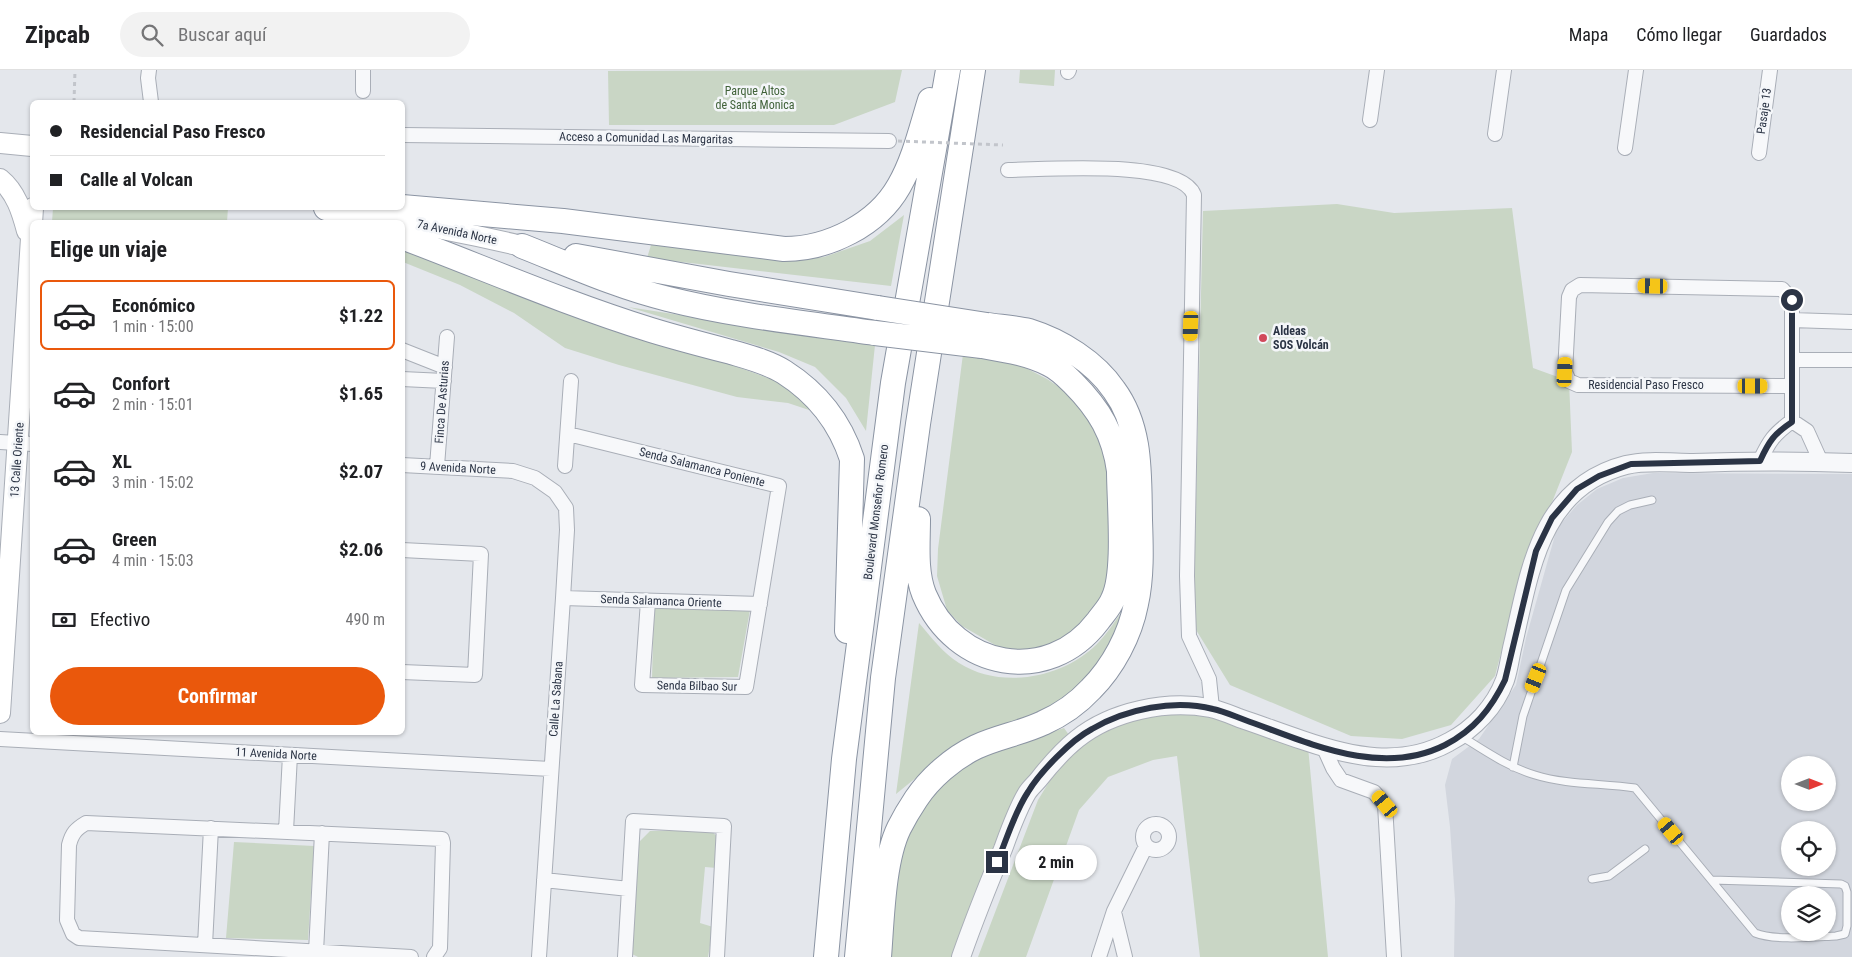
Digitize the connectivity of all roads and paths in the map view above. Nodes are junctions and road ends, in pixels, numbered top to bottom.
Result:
1 (75, 70) edge
2 (149, 70) edge
3 (364, 70) edge
4 (940, 70) edge
5 (948, 70) edge
6 (973, 70) edge
7 (1377, 70) edge
8 (1504, 70) edge
9 (1636, 70) edge
10 (1770, 70) edge
11 (363, 91) dead end
12 (74, 100) edge
13 (151, 100) edge
14 (1370, 120) dead end
15 (1495, 134) dead end
16 (405, 135) edge
17 (894, 141) joint
18 (0, 143) edge
19 (1003, 145) dead end
20 (30, 146) edge
21 (1625, 148) dead end
22 (1759, 153) dead end
23 (1008, 170) dead end
24 (0, 179) edge
25 (405, 207) edge
26 (332, 210) edge
27 (344, 210) edge
28 (360, 220) edge
29 (396, 220) edge
30 (405, 222) edge
31 (405, 238) edge
32 (30, 239) edge
33 (522, 246) junction
34 (30, 273) edge
35 (1792, 320) junction
36 (1852, 322) edge
37 (984, 336) junction
38 (447, 337) dead end
39 (405, 351) edge
40 (1792, 360) junction
41 (1852, 360) edge
42 (445, 367) junction
43 (405, 379) edge
44 (444, 381) junction
45 (571, 381) dead end
46 (1792, 386) junction
47 (1792, 422) junction
48 (918, 424) junction
49 (568, 434) junction
50 (17, 443) edge
51 (1760, 461) junction
52 (1821, 462) junction
53 (1852, 463) edge
54 (405, 464) edge
55 (437, 466) junction
56 (565, 466) dead end
57 (513, 471) joint
58 (1652, 500) dead end
59 (405, 550) edge
60 (564, 598) junction
61 (648, 601) junction
62 (760, 604) junction
63 (405, 672) edge
64 (1212, 708) junction
65 (0, 713) edge
66 (1460, 736) junction
67 (0, 739) edge
68 (1324, 748) junction
69 (290, 754) junction
70 (844, 759) junction
71 (1513, 767) junction
72 (551, 769) junction
73 (211, 828) junction
74 (286, 832) junction
75 (322, 833) junction
76 (1146, 846) dead end
77 (1645, 849) dead end
78 (1592, 879) dead end
79 (544, 880) junction
80 (1712, 880) junction
81 (629, 889) junction
82 (1114, 911) junction
83 (205, 945) junction
84 (316, 952) junction
85 (411, 957) edge
86 (434, 957) edge
87 (539, 957) edge
88 (625, 957) edge
89 (718, 957) edge
90 (826, 957) edge
91 (857, 957) edge
92 (879, 957) edge
93 (961, 957) edge
94 (1099, 957) edge
95 (1125, 957) edge
96 (1394, 957) edge

1 - 12 path
2 - 13 street
3 - 11 street
4 - 25 highway
5 - 70 highway, Boulevard Monseñor Romero
6 - 48 highway
7 - 14 street
8 - 15 street
9 - 21 street
10 - 22 street, Pasaje 13
16 - 17 street, Acceso a Comunidad Las Margaritas
17 - 19 path, bridge
18 - 20 main road
23 - 64 street
24 - 32 main road
26 - 28 highway
27 - 29 main road, 7a Avenida Norte
30 - 33 main road, 7a Avenida Norte
31 - 70 highway
33 - 37 highway, bridge
33 - 37 highway, bridge
34 - 50 main road, 13 Calle Oriente
35 - 36 street
35 - 40 street, Residencial Paso Fresco
35 - 46 street, Residencial Paso Fresco
37 - 48 highway
37 - 92 highway
38 - 42 street, Finca De Asturias
39 - 42 street
40 - 41 street
40 - 46 street, Residencial Paso Fresco
42 - 44 street, Finca De Asturias
43 - 44 street
44 - 55 street, Finca De Asturias
45 - 49 street
46 - 47 street, Residencial Paso Fresco
47 - 51 street
47 - 52 street
48 - 91 highway
49 - 56 street
49 - 62 street, Senda Salamanca Poniente
50 - 65 main road, 13 Calle Oriente
51 - 52 street
51 - 66 street
52 - 53 street
54 - 55 street, 9 Avenida Norte
55 - 57 street, 9 Avenida Norte
57 - 60 street, Calle La Sabana
58 - 71 lane
59 - 63 street
60 - 61 street, Senda Salamanca Oriente
60 - 72 street, Calle La Sabana
61 - 62 street, Senda Salamanca Oriente
61 - 62 street, Senda Bilbao Sur
64 - 68 street
64 - 93 street
66 - 68 street
66 - 71 lane
67 - 69 street, 11 Avenida Norte
68 - 96 street
69 - 72 street, 11 Avenida Norte
69 - 74 street
70 - 90 highway, Boulevard Monseñor Romero
71 - 80 lane
72 - 79 street, Calle La Sabana
73 - 74 street
73 - 83 street
73 - 83 street
74 - 75 street
75 - 84 street
75 - 86 street
76 - 82 street
77 - 78 lane
79 - 81 street
79 - 87 street, Calle La Sabana
80 - 80 lane
81 - 88 street
81 - 89 street
82 - 94 street
82 - 95 street
83 - 84 street
84 - 85 street

